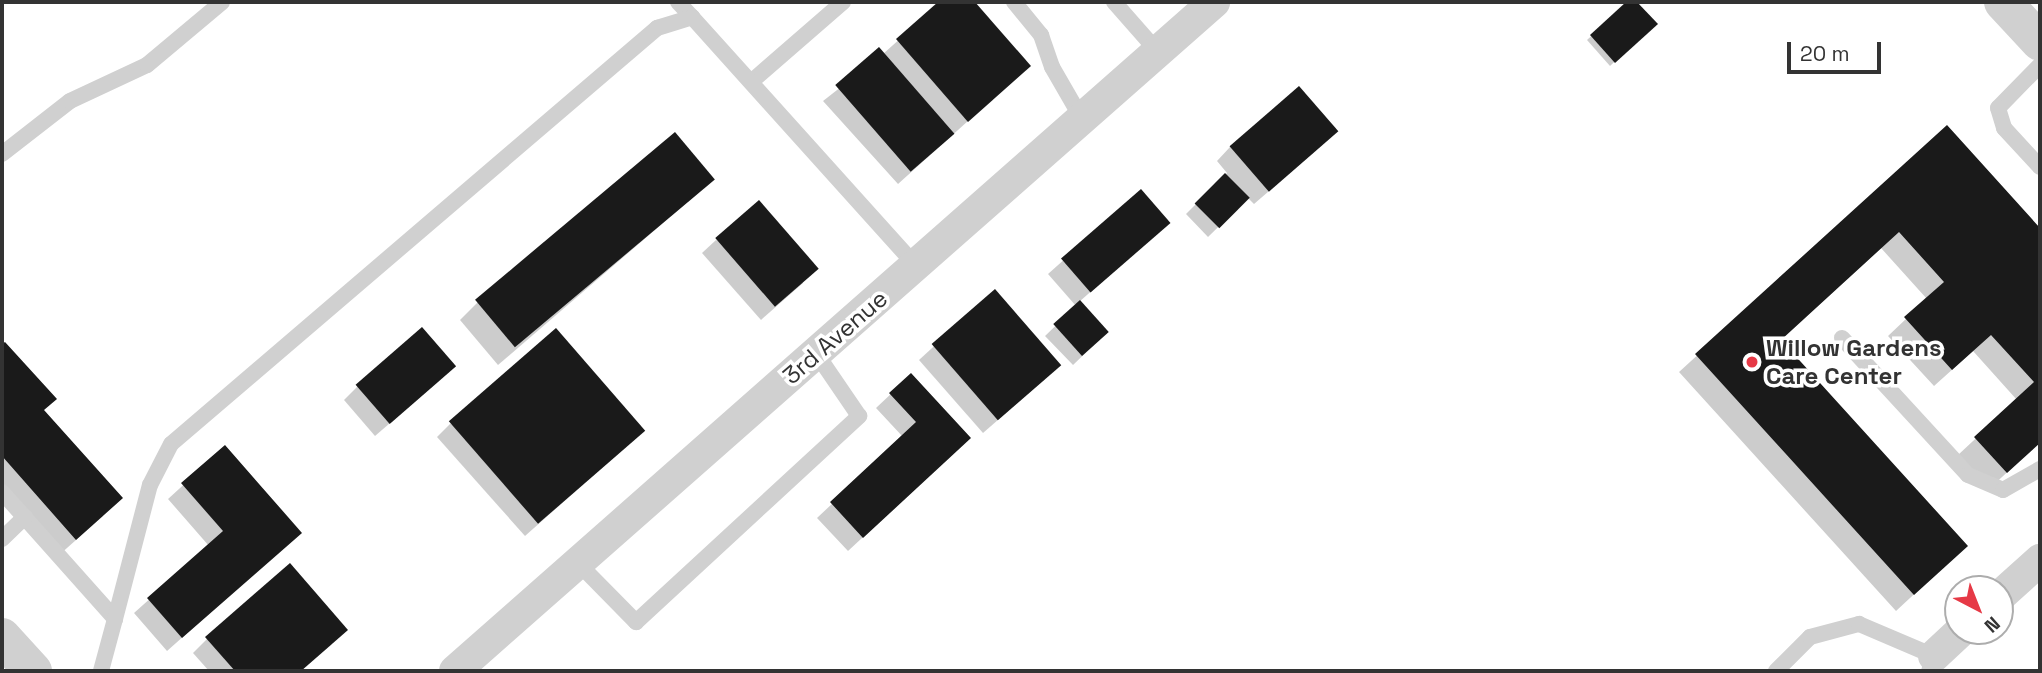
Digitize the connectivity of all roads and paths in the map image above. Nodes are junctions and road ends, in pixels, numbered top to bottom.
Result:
1 (222, 2) edge
2 (678, 2) edge
3 (843, 2) edge
4 (1014, 2) edge
5 (1114, 2) edge
6 (1214, 2) edge
7 (2003, 2) edge
8 (691, 16) junction
9 (2040, 42) edge
10 (1158, 52) junction
11 (2040, 65) edge
12 (751, 82) junction
13 (1082, 119) junction
14 (2, 154) edge
15 (2040, 167) edge
16 (915, 265) junction
17 (1842, 338) dead end
18 (816, 353) junction
19 (2040, 469) edge
20 (2, 492) edge
21 (25, 517) junction
22 (2, 539) edge
23 (2040, 560) edge
24 (578, 563) junction
25 (2014, 583) edge
26 (115, 619) junction
27 (2, 637) edge
28 (1949, 645) edge
29 (1932, 664) edge
30 (33, 671) edge
31 (102, 671) edge
32 (455, 671) edge
33 (1776, 671) edge

1 - 14 lane
2 - 8 lane
3 - 12 lane
4 - 13 lane
5 - 10 lane
6 - 10 street, 3rd Avenue
7 - 9 street
8 - 12 lane
8 - 26 lane
10 - 13 street, 3rd Avenue
11 - 15 lane
12 - 16 lane
13 - 16 street, 3rd Avenue
16 - 18 street, 3rd Avenue
17 - 19 lane
18 - 24 street, 3rd Avenue
18 - 24 lane
20 - 21 lane
21 - 22 lane
21 - 26 lane
23 - 25 street
24 - 32 street, 3rd Avenue
26 - 31 lane
27 - 30 street
28 - 29 street
29 - 33 lane

